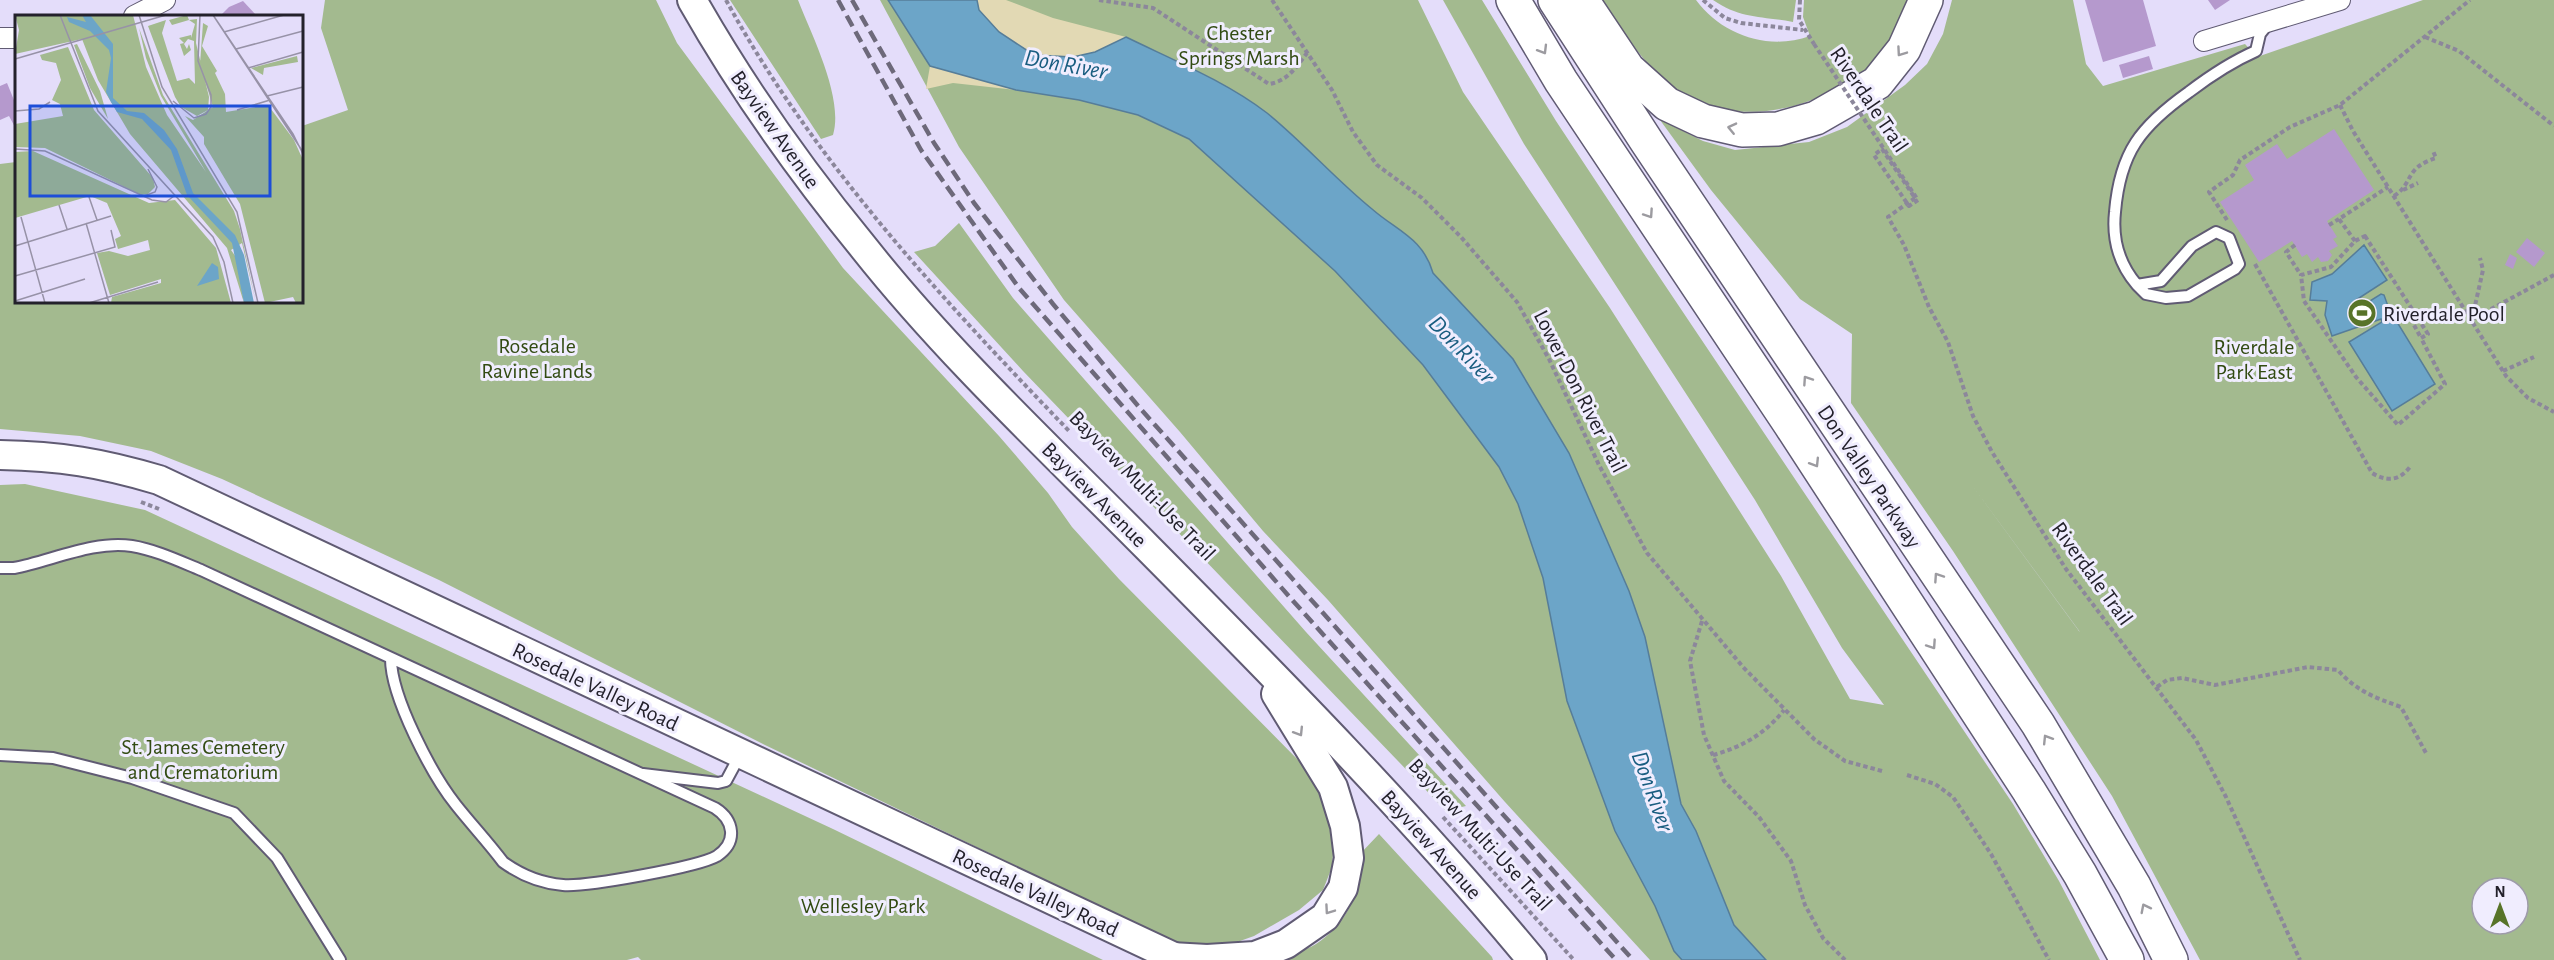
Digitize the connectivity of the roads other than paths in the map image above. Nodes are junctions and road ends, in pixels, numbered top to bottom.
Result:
1 (165, 0) edge
2 (692, 0) edge
3 (1513, 0) edge
4 (1555, 0) edge
5 (1582, 0) edge
6 (1926, 0) edge
7 (2340, 0) edge
8 (136, 15) edge
9 (2270, 21) junction
10 (2204, 41) dead end
11 (2137, 285) junction
12 (0, 455) edge
13 (0, 568) edge
14 (1246, 647) junction
15 (391, 658) junction
16 (741, 754) junction
17 (0, 755) edge
18 (640, 774) junction
19 (1176, 958) edge
20 (340, 960) edge
21 (1532, 960) edge
22 (2127, 960) edge
23 (2171, 960) edge

1 - 8 street
2 - 14 street, Bayview Avenue
3 -> 22 highway, Don Valley Parkway
23 -> 4 highway, Don Valley Parkway
6 -> 5 highway
7 - 9 street
9 - 10 street
9 - 11 lane
11 - 11 lane
12 - 16 street, Rosedale Valley Road
13 - 15 lane
14 -> 19 street
14 - 21 street, Bayview Avenue
15 - 18 lane
15 - 18 lane
16 - 18 lane
16 - 19 street, Rosedale Valley Road
17 - 20 lane

